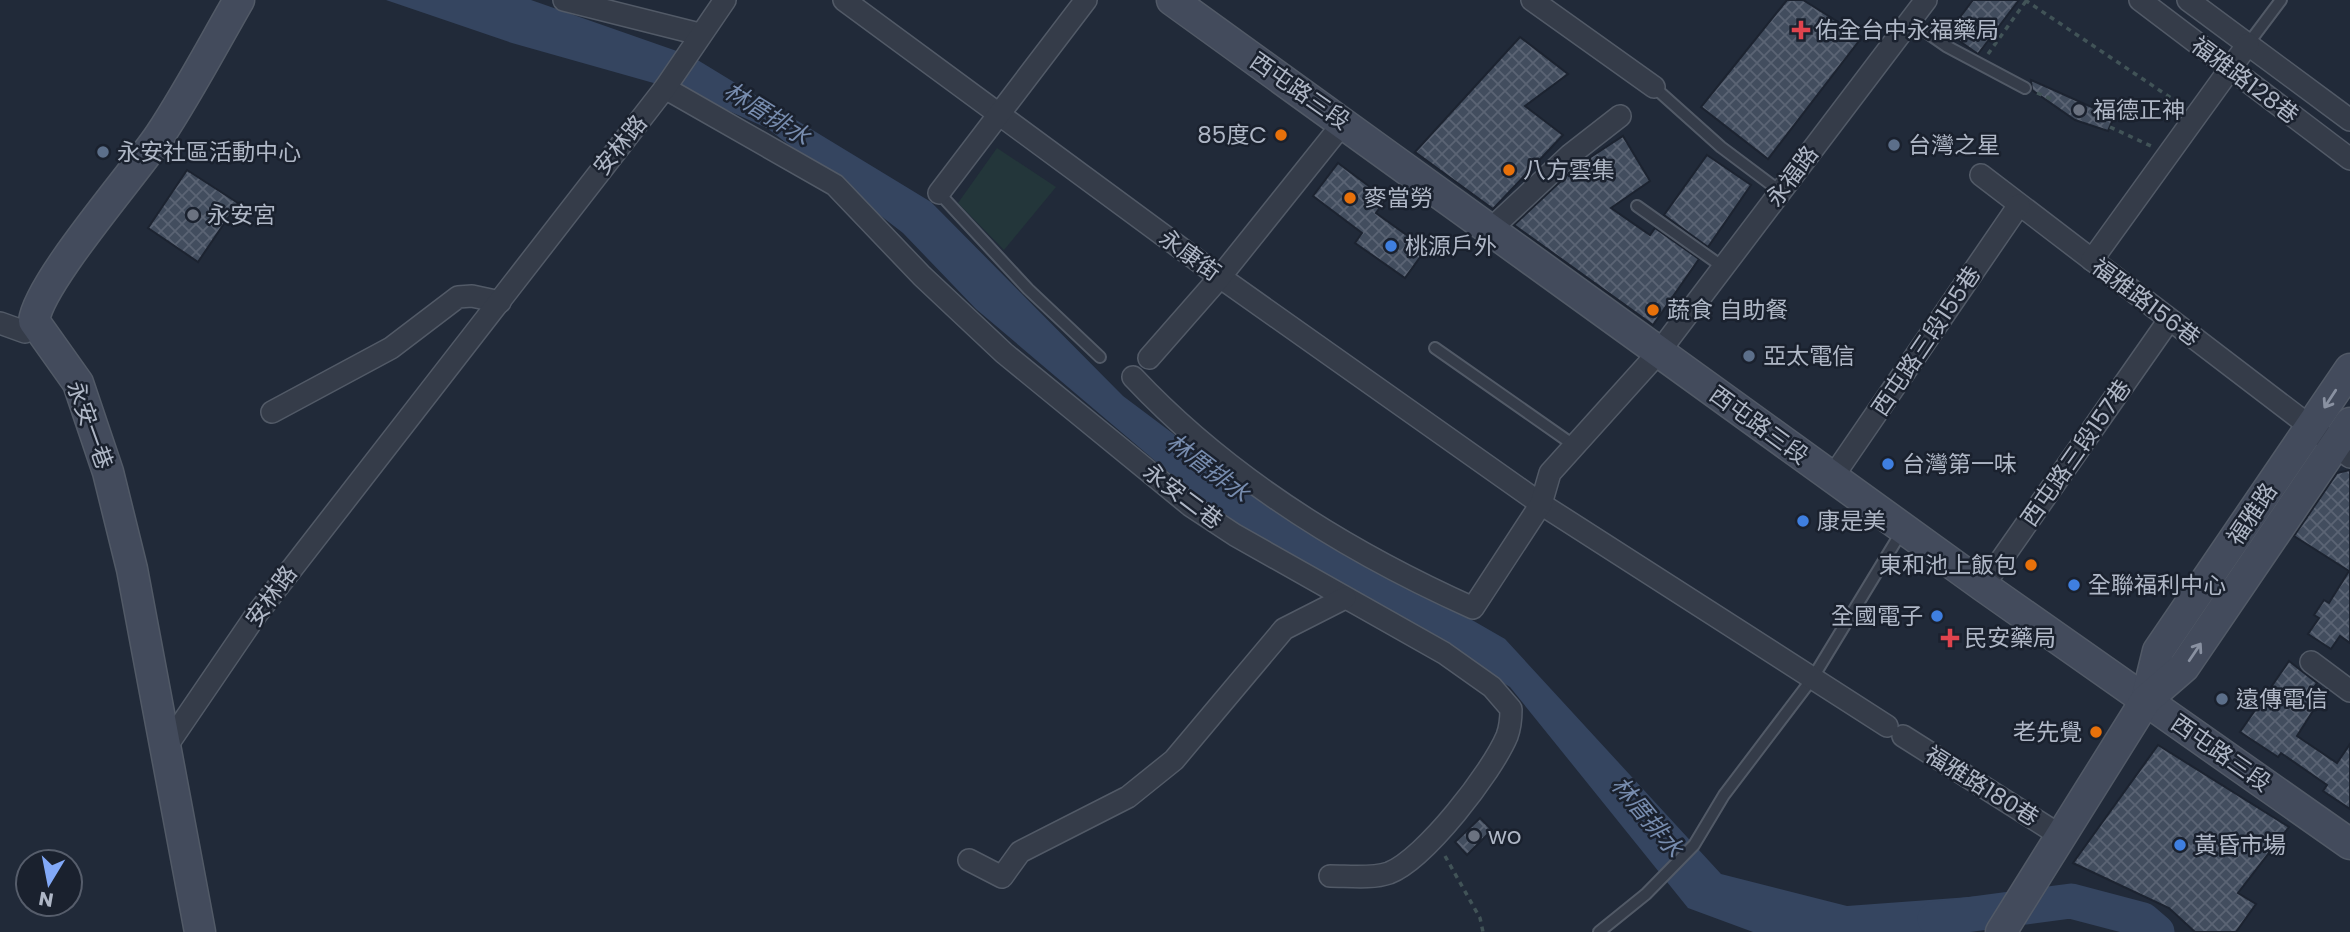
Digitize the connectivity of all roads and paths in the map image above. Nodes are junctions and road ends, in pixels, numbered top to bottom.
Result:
1 (239, 0) edge
2 (564, 0) edge
3 (725, 0) edge
4 (844, 0) edge
5 (1086, 0) edge
6 (1172, 0) edge
7 (1532, 0) edge
8 (2026, 0) edge
9 (2140, 0) edge
10 (2188, 0) edge
11 (2281, 0) edge
12 (1914, 8) edge
13 (698, 36) junction
14 (2248, 44) junction
15 (1980, 64) junction
16 (2230, 68) junction
17 (1654, 87) joint
18 (2025, 88) dead end
19 (666, 89) junction
20 (999, 115) junction
21 (2197, 115) junction
22 (1620, 116) dead end
23 (2350, 120) edge
24 (1344, 122) junction
25 (2110, 127) dead end
26 (2153, 147) dead end
27 (2350, 159) edge
28 (1981, 176) dead end
29 (1781, 192) junction
30 (939, 193) joint
31 (2019, 205) junction
32 (1637, 206) dead end
33 (1491, 229) junction
34 (2092, 260) junction
35 (1723, 267) junction
36 (1220, 277) junction
37 (500, 302) junction
38 (2169, 320) junction
39 (0, 323) edge
40 (35, 326) junction
41 (1436, 348) dead end
42 (1659, 352) junction
43 (1100, 357) dead end
44 (1149, 358) dead end
45 (2350, 369) edge
46 (1133, 377) dead end
47 (272, 412) dead end
48 (2336, 439) edge
49 (1575, 446) junction
50 (1832, 478) junction
51 (1541, 504) junction
52 (1903, 529) junction
53 (1983, 586) junction
54 (1345, 598) junction
55 (2311, 662) dead end
56 (1812, 679) junction
57 (2350, 691) edge
58 (2146, 699) junction
59 (1511, 709) junction
60 (164, 750) junction
61 (1455, 827) joint
62 (2061, 836) junction
63 (2350, 844) edge
64 (969, 860) dead end
65 (1330, 876) dead end
66 (200, 932) edge
67 (1483, 932) edge
68 (1600, 932) edge
69 (2001, 932) edge

1 - 40 street
2 - 13 street
3 - 13 street
4 - 20 street, 永康街
5 - 20 street
6 - 24 street, 西屯路三段
7 - 17 street
8 - 15 path
8 - 21 path
9 - 16 street, 福雅路128巷
10 - 14 street, 福雅路128巷
11 - 14 lane
12 - 15 lane
12 - 29 street, 永福路
13 - 19 street, 安林路
14 - 16 street
14 - 23 street, 福雅路128巷
15 - 18 lane
16 - 21 street
16 - 27 street, 福雅路128巷
17 - 29 lane
19 - 37 street, 安林路
19 - 54 street, 永安二巷
20 - 30 street
20 - 36 street, 永康街
21 - 34 street
22 - 33 street
24 - 33 street, 西屯路三段
24 - 36 street
25 - 26 path
28 - 31 street, 福雅路156巷
29 - 35 street, 永福路
30 - 43 lane
31 - 34 street, 福雅路156巷
31 - 50 street, 西屯路三段155巷
32 - 35 lane
33 - 42 street, 西屯路三段
34 - 38 street, 福雅路156巷
35 - 42 street, 永福路
36 - 44 street
36 - 51 street, 永康街
37 - 47 street
37 - 60 street, 安林路
38 - 48 street, 福雅路156巷
38 - 53 street, 西屯路三段157巷
39 - 40 street
40 - 60 street, 永安一巷
41 - 49 lane
42 - 49 street, 永福路
42 - 50 street, 西屯路三段
45 -> 48 street, 福雅路
46 - 51 street, 永福路
48 - 58 street, 福雅路
49 - 51 street, 永福路
50 - 52 street, 西屯路三段
51 - 56 street, 永康街
52 - 53 street, 西屯路三段
52 - 56 lane
53 - 58 street, 西屯路三段
54 - 59 street, 永安二巷
54 - 64 street
55 - 57 street
56 - 62 street, 福雅路180巷
56 - 68 lane
58 - 62 street, 福雅路
58 - 63 street, 西屯路三段
59 - 61 street
59 - 65 street
60 - 66 street
61 - 67 path
62 - 69 street, 福雅路

